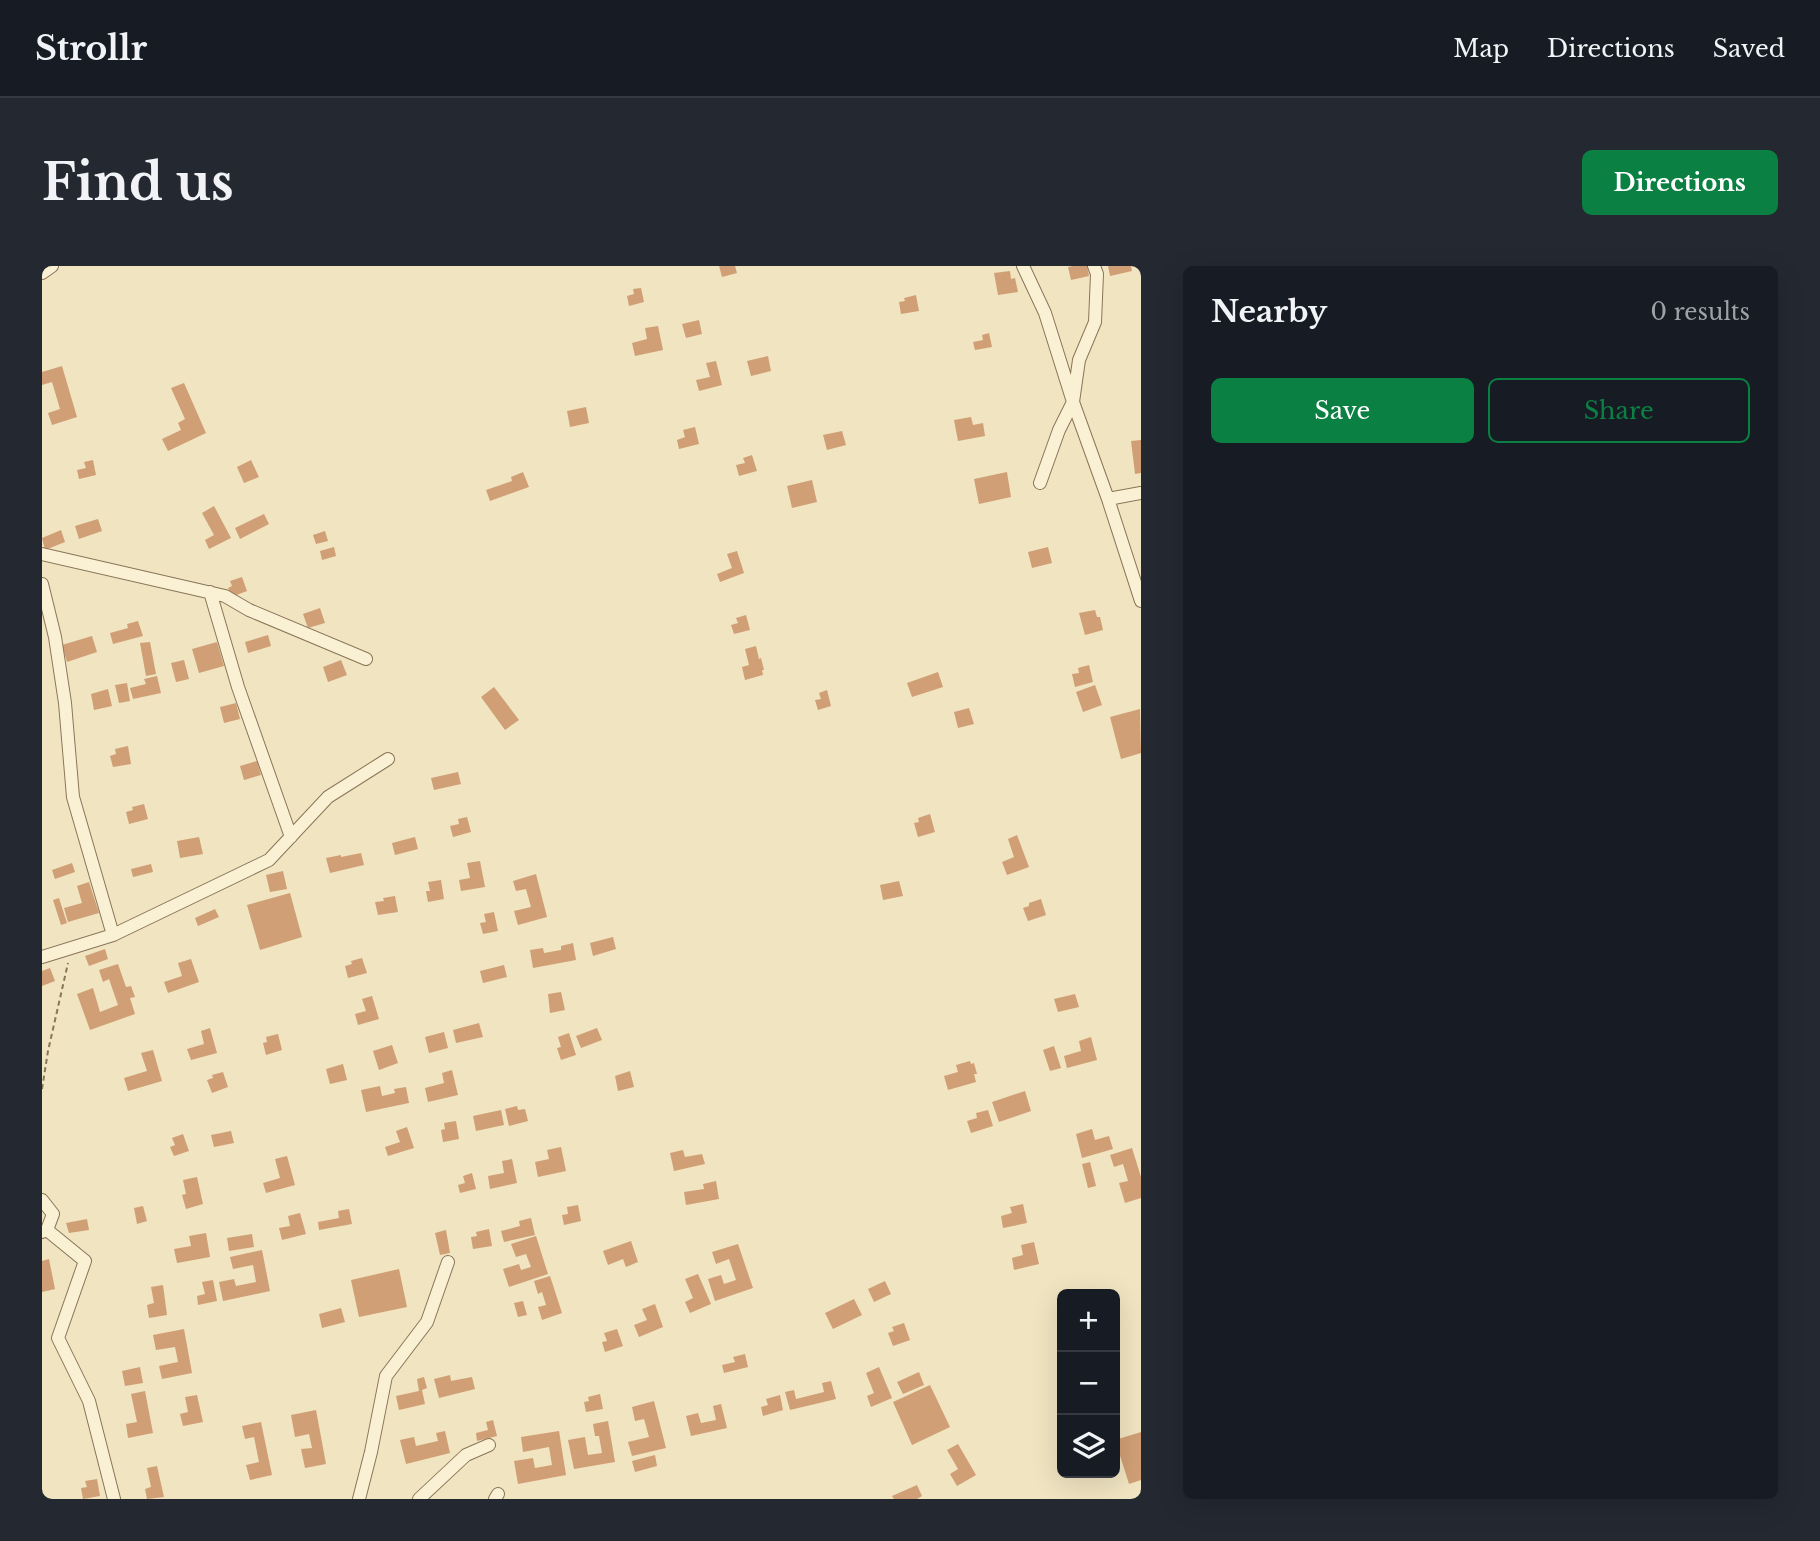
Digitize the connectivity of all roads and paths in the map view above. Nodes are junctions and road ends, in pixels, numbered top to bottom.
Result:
1 (52, 266) edge
2 (1023, 266) edge
3 (1094, 266) edge
4 (42, 273) edge
5 (1073, 402) junction
6 (1040, 483) dead end
7 (1141, 493) edge
8 (1108, 499) junction
9 (42, 554) edge
10 (42, 584) edge
11 (210, 592) junction
12 (1141, 601) edge
13 (366, 659) dead end
14 (388, 759) dead end
15 (291, 836) junction
16 (113, 935) junction
17 (71, 948) junction
18 (42, 957) edge
19 (42, 1089) edge
20 (42, 1200) edge
21 (45, 1231) edge
22 (448, 1262) dead end
23 (489, 1445) dead end
24 (114, 1499) edge
25 (359, 1499) edge
26 (419, 1499) edge

1 - 4 street
2 - 5 street
3 - 5 street
5 - 6 street
5 - 8 street
7 - 8 street
8 - 12 street
9 - 11 street
10 - 16 street
11 - 13 street
11 - 15 street
14 - 15 street
15 - 16 street
16 - 17 street
17 - 18 street
17 - 19 path
20 - 21 street
21 - 24 street
22 - 25 street
23 - 26 street

